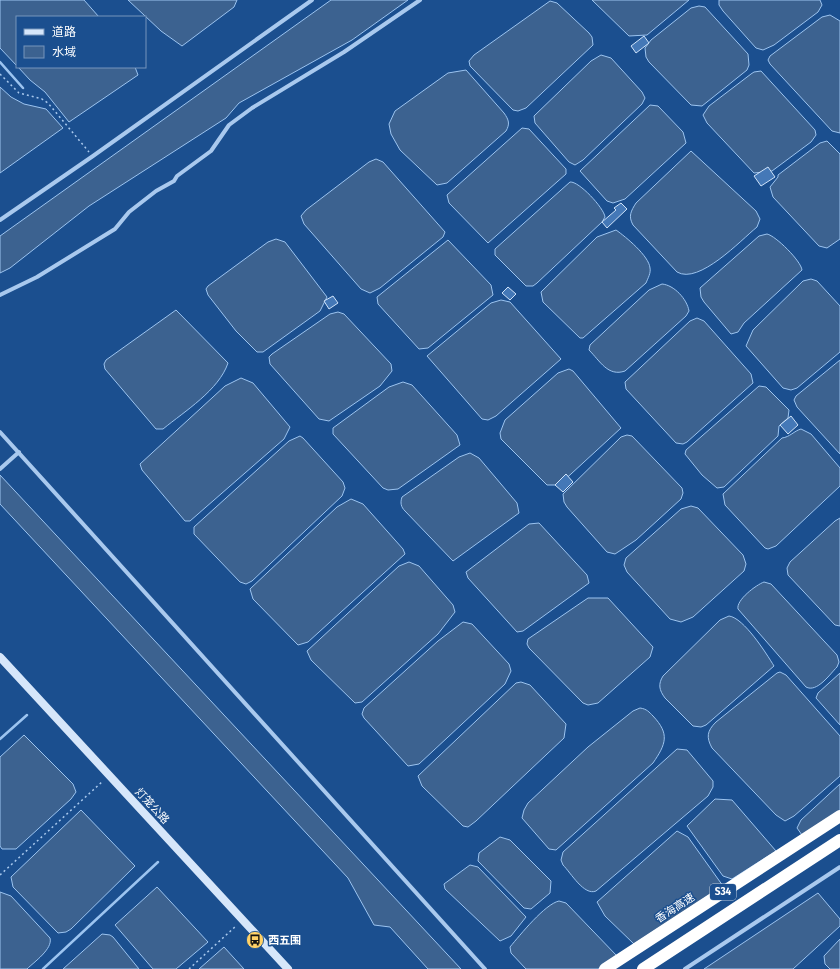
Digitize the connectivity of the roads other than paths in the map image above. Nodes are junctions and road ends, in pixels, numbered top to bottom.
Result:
1 (312, 0) edge
2 (420, 0) edge
3 (0, 220) edge
4 (0, 295) edge
5 (0, 432) edge
6 (18, 452) junction
7 (0, 469) edge
8 (0, 657) edge
9 (840, 816) edge
10 (840, 840) edge
11 (840, 867) edge
12 (288, 969) edge
13 (485, 969) edge
14 (605, 969) edge
15 (643, 969) edge
16 (685, 969) edge

1 - 3 street
2 - 4 street
5 - 6 street
6 - 7 street
6 - 13 street
8 - 12 street, 灯笼公路
9 - 14 highway, 香海高速 / S34
10 - 15 highway, S34
11 - 16 street

